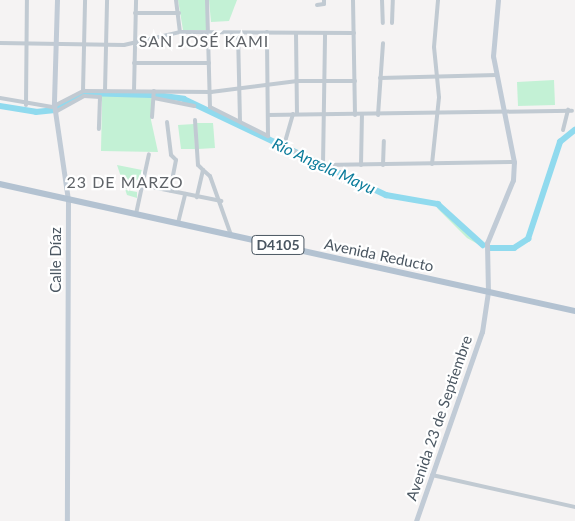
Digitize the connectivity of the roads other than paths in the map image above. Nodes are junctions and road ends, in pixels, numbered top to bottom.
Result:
1 (27, 0) edge
2 (56, 0) edge
3 (86, 0) edge
4 (107, 0) edge
5 (136, 0) edge
6 (176, 0) edge
7 (207, 0) edge
8 (324, 0) edge
9 (354, 0) edge
10 (382, 0) edge
11 (393, 0) edge
12 (438, 0) edge
13 (498, 0) edge
14 (317, 4) dead end
15 (136, 13) junction
16 (179, 13) junction
17 (383, 23) dead end
18 (392, 23) dead end
19 (180, 32) junction
20 (267, 32) junction
21 (210, 33) junction
22 (238, 33) junction
23 (296, 33) junction
24 (325, 33) junction
25 (354, 33) junction
26 (135, 42) junction
27 (0, 43) edge
28 (383, 43) dead end
29 (26, 44) junction
30 (56, 44) junction
31 (84, 45) junction
32 (106, 45) junction
33 (134, 63) junction
34 (209, 63) junction
35 (497, 75) junction
36 (437, 76) junction
37 (380, 78) junction
38 (325, 80) junction
39 (355, 80) junction
40 (297, 81) junction
41 (268, 84) junction
42 (239, 88) junction
43 (84, 91) junction
44 (105, 91) junction
45 (134, 91) junction
46 (154, 91) junction
47 (211, 92) junction
48 (0, 98) edge
49 (154, 98) junction
50 (26, 105) junction
51 (194, 106) dead end
52 (57, 108) junction
53 (505, 112) junction
54 (438, 113) junction
55 (295, 114) junction
56 (268, 115) junction
57 (326, 115) junction
58 (355, 115) junction
59 (362, 115) junction
60 (378, 115) junction
61 (152, 117) dead end
62 (195, 120) dead end
63 (240, 121) junction
64 (167, 122) dead end
65 (99, 129) dead end
66 (563, 130) dead end
67 (384, 141) dead end
68 (149, 154) dead end
69 (514, 162) junction
70 (432, 164) junction
71 (323, 165) junction
72 (361, 165) junction
73 (384, 165) junction
74 (203, 170) junction
75 (0, 184) edge
76 (142, 185) junction
77 (170, 190) junction
78 (184, 194) junction
79 (197, 197) junction
80 (68, 200) junction
81 (221, 202) junction
82 (136, 214) junction
83 (178, 223) junction
84 (231, 235) junction
85 (488, 292) junction
86 (575, 311) edge
87 (432, 475) junction
88 (575, 508) edge
89 (67, 521) edge
90 (416, 521) edge

1 - 29 street
2 - 30 main road, Calle Díaz
3 - 31 street
4 - 32 street
5 - 15 street
6 - 16 street
7 - 21 street
8 - 14 street
9 - 25 street
10 - 17 street
11 - 18 street
12 - 36 street
13 - 35 main road, Avenida 23 de Septiembre
15 - 16 street
15 - 26 street
16 - 19 street
19 - 21 street
19 - 26 street
20 - 22 street
20 - 23 street
20 - 41 street
21 - 22 street
21 - 34 street
22 - 42 street
23 - 24 street
23 - 40 street
24 - 25 street
24 - 38 street
25 - 39 street
26 - 32 street
26 - 33 street
27 - 29 street
28 - 37 street
29 - 30 street
29 - 50 street
30 - 31 street
30 - 52 main road, Calle Díaz
31 - 32 street
31 - 43 street
32 - 44 street
33 - 34 street
33 - 45 street
34 - 47 street
35 - 36 street
35 - 53 main road, Avenida 23 de Septiembre
36 - 37 street
36 - 54 street
37 - 60 street
38 - 39 street
38 - 40 street
38 - 57 street
39 - 58 street
40 - 41 street
40 - 55 street
41 - 42 street
41 - 56 street
42 - 47 street
42 - 63 street
43 - 44 street
43 - 52 street
44 - 45 street
45 - 46 street
46 - 47 street
46 - 49 street
47 - 63 street
48 - 50 street
49 - 51 street
49 - 61 street
50 - 52 street
52 - 65 street
52 - 80 main road, Calle Díaz
53 - 54 street
53 - 66 street
53 - 69 main road, Avenida 23 de Septiembre
54 - 60 street
54 - 70 street
55 - 56 street
55 - 57 street
55 - 71 street
56 - 63 street
57 - 58 street
57 - 71 street
58 - 59 street
59 - 60 street
59 - 72 street
62 - 74 street
64 - 77 street
67 - 73 street
68 - 76 street
69 - 70 street
69 - 85 main road, Avenida 23 de Septiembre
70 - 73 street
71 - 72 street
72 - 73 street
74 - 79 street
74 - 81 street
75 - 80 main road, Avenida Reducto / D4105
76 - 77 street
76 - 82 street
77 - 78 street
78 - 79 street
78 - 83 street
79 - 81 street
80 - 82 main road, Avenida Reducto / D4105
80 - 89 main road, Calle Díaz
81 - 84 street
82 - 83 main road, Avenida Reducto / D4105
83 - 84 main road, Avenida Reducto / D4105
84 - 85 main road, Avenida Reducto / D4105
85 - 86 main road, D4105
85 - 87 main road, Avenida 23 de Septiembre
87 - 88 street
87 - 90 main road, Avenida 23 de Septiembre

